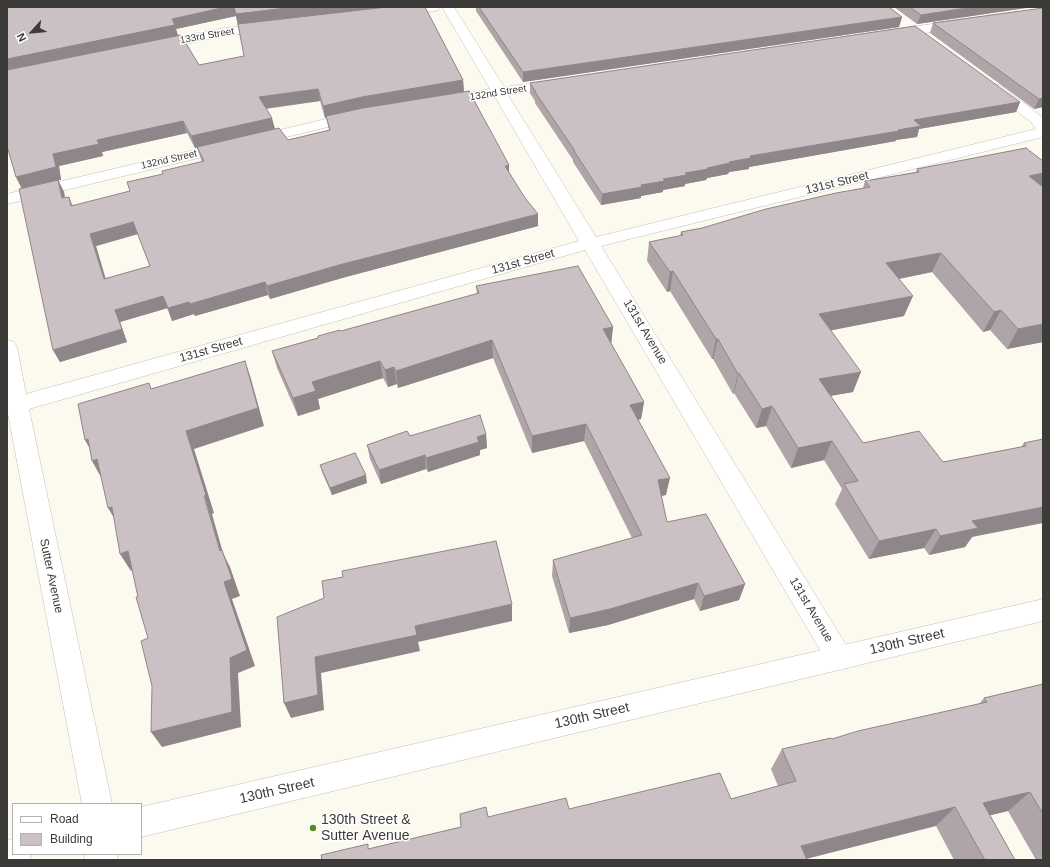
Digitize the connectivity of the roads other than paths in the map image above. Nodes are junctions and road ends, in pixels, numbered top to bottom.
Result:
1 (434, 7) edge
2 (448, 7) edge
3 (386, 13) edge
4 (901, 20) edge
5 (972, 22) edge
6 (278, 26) edge
7 (916, 30) junction
8 (880, 36) edge
9 (933, 43) edge
10 (146, 48) edge
11 (981, 78) edge
12 (577, 81) edge
13 (499, 92) junction
14 (432, 103) edge
15 (372, 113) edge
16 (1043, 128) edge
17 (1043, 132) edge
18 (7, 199) edge
19 (591, 243) junction
20 (7, 347) edge
21 (12, 406) edge
22 (1043, 610) edge
23 (840, 658) junction
24 (97, 803) edge
25 (142, 822) edge

1 - 3 street
2 - 13 street, 131st Avenue
4 - 7 street
5 - 7 street
6 - 10 street, 133rd Street
7 - 8 street
7 - 9 street
11 - 16 street
12 - 13 street, 132nd Street
13 - 14 street, 132nd Street
13 - 19 street, 131st Avenue
15 - 18 street, 132nd Street
17 - 19 street, 131st Street
19 - 21 street, 131st Street
19 - 23 street, 131st Avenue
20 - 21 street, Sutter Avenue
21 - 24 street, Sutter Avenue
22 - 23 street, 130th Street
23 - 25 street, 130th Street

